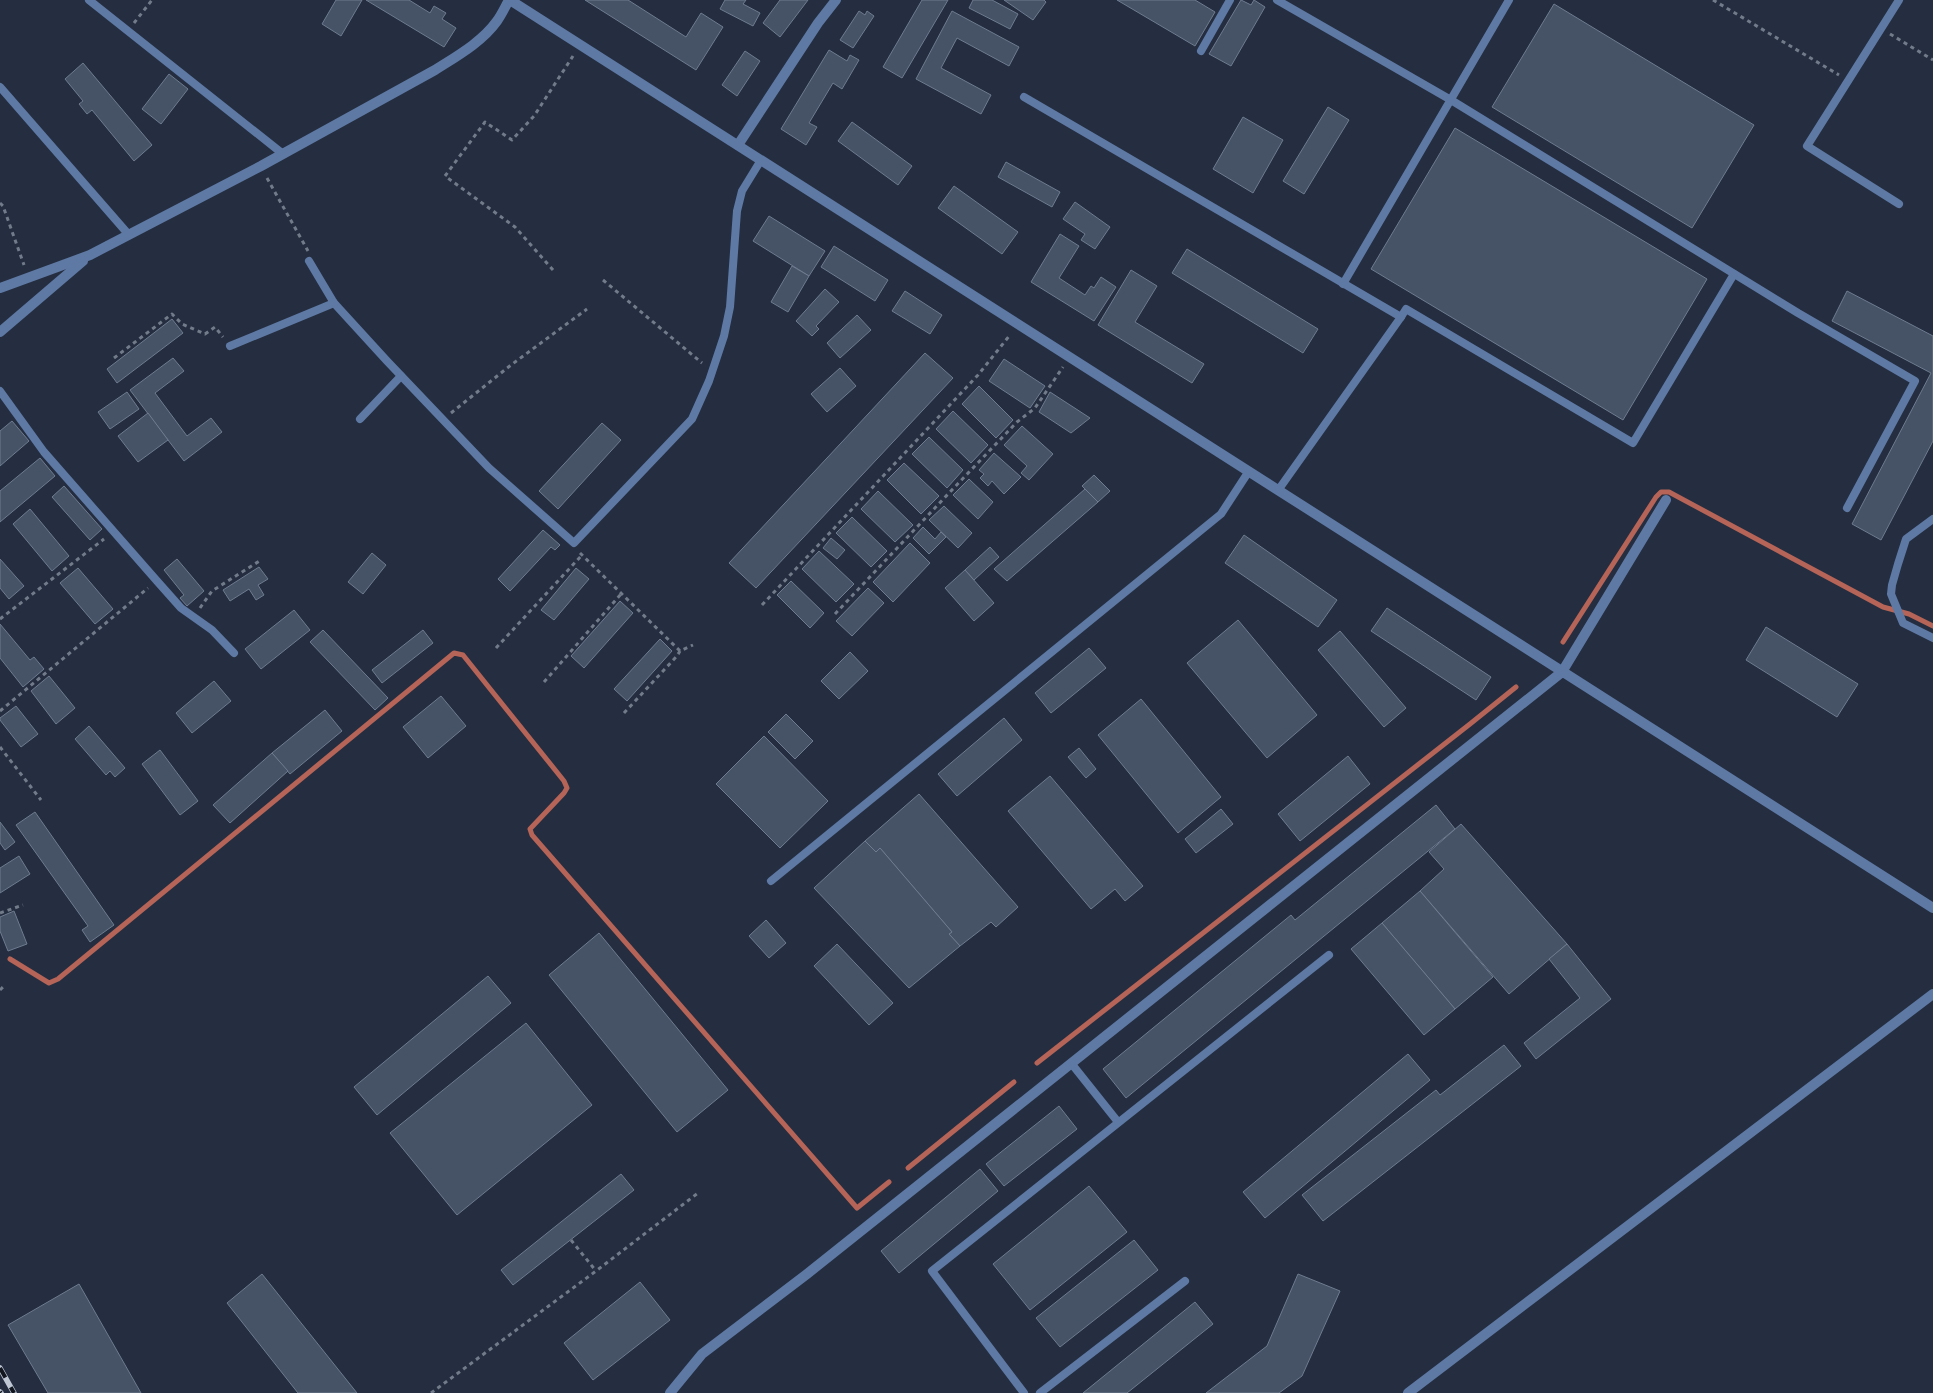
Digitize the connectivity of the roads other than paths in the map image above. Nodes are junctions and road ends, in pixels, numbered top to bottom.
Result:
1 (89, 0) edge
2 (510, 0) edge
3 (836, 0) edge
4 (1230, 0) edge
5 (1277, 0) edge
6 (1509, 0) edge
7 (1898, 0) edge
8 (1201, 51) dead end
9 (0, 86) edge
10 (1024, 97) dead end
11 (1451, 100) junction
12 (738, 145) junction
13 (283, 154) junction
14 (761, 160) junction
15 (1899, 204) dead end
16 (129, 235) junction
17 (90, 255) junction
18 (309, 261) road end
19 (1734, 274) junction
20 (1343, 284) junction
21 (0, 288) edge
22 (334, 303) junction
23 (1401, 318) junction
24 (0, 332) edge
25 (230, 346) road end
26 (401, 376) junction
27 (0, 392) edge
28 (360, 419) dead end
29 (1249, 471) junction
30 (1279, 489) junction
31 (1666, 500) dead end
32 (1847, 508) dead end
33 (1933, 519) edge
34 (1933, 638) edge
35 (234, 653) dead end
36 (1562, 672) junction
37 (771, 881) dead end
38 (1933, 908) edge
39 (1329, 955) dead end
40 (1933, 994) edge
41 (1071, 1063) junction
42 (1118, 1122) junction
43 (1185, 1281) dead end
44 (670, 1393) edge
45 (1024, 1393) edge
46 (1040, 1393) edge
47 (1408, 1393) edge

1 - 13 lane
2 - 12 street
2 - 13 street
3 - 12 street
4 - 8 lane
5 - 11 lane
6 - 11 lane
7 - 15 lane
9 - 16 lane
10 - 20 lane
11 - 19 lane
11 - 20 lane
12 - 14 street
13 - 16 street
14 - 26 lane
14 - 29 street
16 - 17 street
17 - 21 street
17 - 24 street
18 - 22 lane
19 - 23 lane
19 - 32 lane
20 - 23 lane
22 - 25 lane
22 - 26 lane
23 - 30 lane
26 - 28 lane
27 - 35 lane
29 - 30 street
29 - 37 lane
30 - 36 street
31 - 36 street
33 - 34 lane
36 - 38 street
36 - 41 street
39 - 42 lane
40 - 47 street
41 - 42 lane
41 - 44 street
42 - 45 lane
43 - 46 lane

